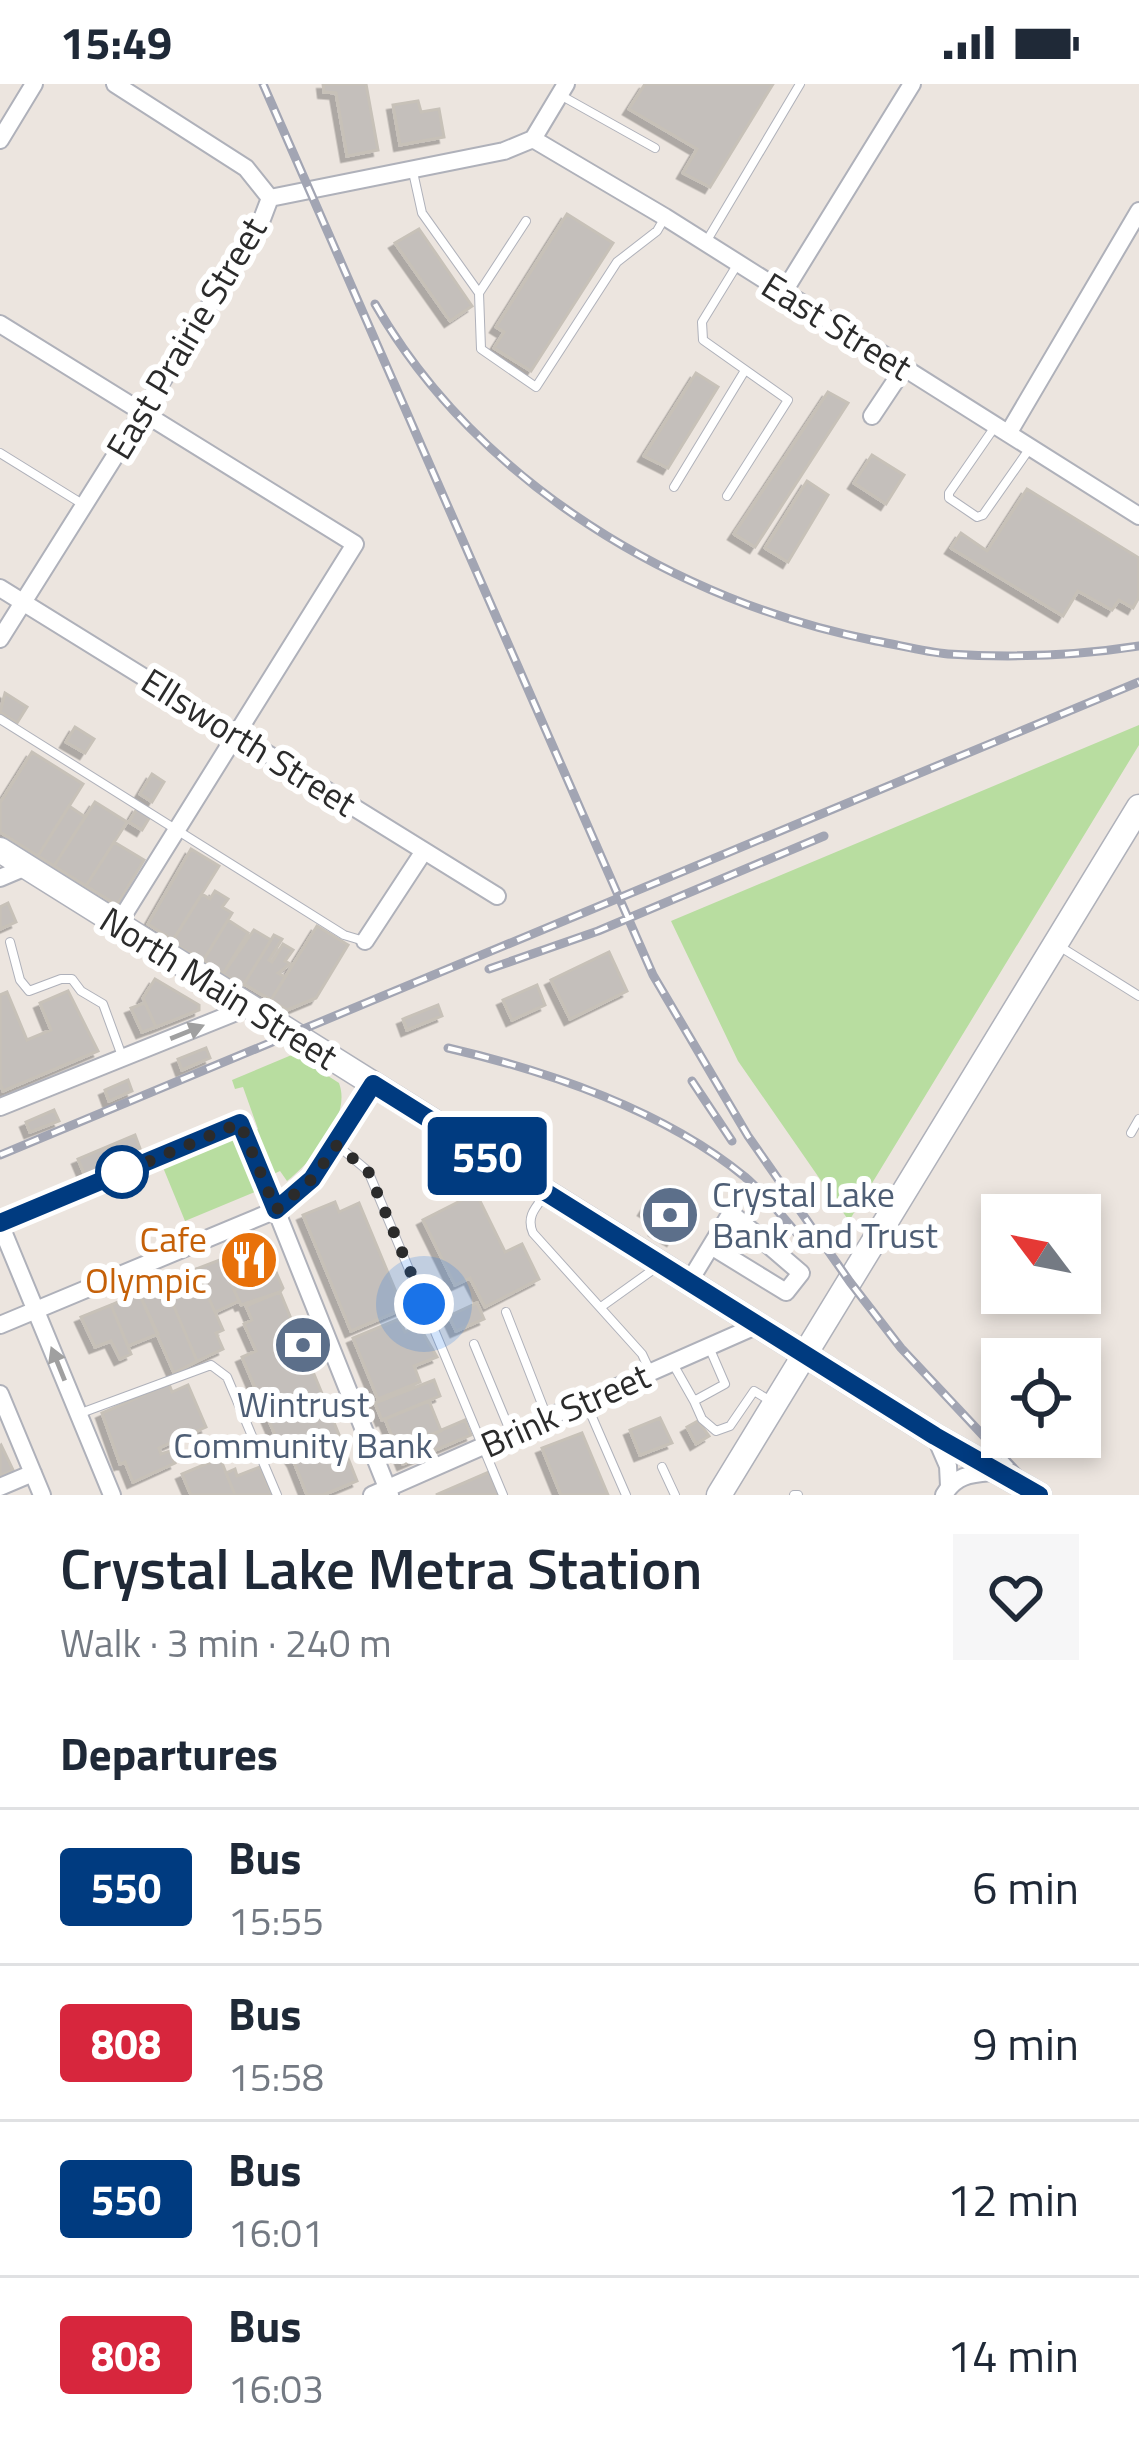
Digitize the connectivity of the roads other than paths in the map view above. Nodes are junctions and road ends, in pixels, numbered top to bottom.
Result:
1 (34, 84) edge
2 (115, 84) edge
3 (800, 84) edge
4 (912, 84) edge
5 (562, 89) edge
6 (533, 139) junction
7 (0, 140) edge
8 (655, 148) dead end
9 (412, 170) junction
10 (270, 198) junction
11 (1139, 211) edge
12 (665, 217) junction
13 (526, 220) dead end
14 (706, 243) junction
15 (737, 263) junction
16 (479, 293) junction
17 (783, 293) junction
18 (0, 324) edge
19 (904, 368) junction
20 (744, 372) junction
21 (142, 411) junction
22 (872, 416) dead end
23 (1002, 428) junction
24 (1031, 447) junction
25 (0, 453) edge
26 (674, 487) dead end
27 (727, 496) dead end
28 (84, 505) junction
29 (1139, 516) edge
30 (0, 588) edge
31 (23, 603) junction
32 (0, 639) edge
33 (0, 719) edge
34 (236, 735) junction
35 (1139, 807) edge
36 (178, 829) junction
37 (0, 850) edge
38 (424, 851) junction
39 (26, 867) junction
40 (0, 878) edge
41 (497, 896) dead end
42 (118, 924) junction
43 (365, 941) joint
44 (10, 942) dead end
45 (1055, 944) junction
46 (1139, 996) edge
47 (249, 1006) junction
48 (123, 1058) junction
49 (373, 1084) junction
50 (0, 1106) edge
51 (1139, 1119) edge
52 (1131, 1133) dead end
53 (337, 1145) junction
54 (546, 1193) junction
55 (276, 1210) junction
56 (0, 1223) edge
57 (711, 1246) junction
58 (660, 1264) junction
59 (689, 1282) junction
60 (601, 1307) junction
61 (36, 1310) junction
62 (506, 1312) dead end
63 (0, 1325) edge
64 (758, 1325) junction
65 (474, 1344) dead end
66 (709, 1347) junction
67 (806, 1355) junction
68 (672, 1363) junction
69 (650, 1372) junction
70 (0, 1394) edge
71 (586, 1401) junction
72 (694, 1401) junction
73 (79, 1414) junction
74 (547, 1418) junction
75 (745, 1428) junction
76 (512, 1434) junction
77 (935, 1436) junction
78 (484, 1446) junction
79 (662, 1467) dead end
80 (997, 1471) junction
81 (33, 1473) junction
82 (0, 1487) edge
83 (946, 1490) edge
84 (383, 1493) edge
85 (42, 1495) edge
86 (112, 1495) edge
87 (277, 1495) edge
88 (503, 1495) edge
89 (626, 1495) edge
90 (675, 1495) edge
91 (719, 1495) edge
92 (1039, 1495) edge

1 - 7 street
2 - 10 street
3 - 14 lane
4 - 17 street
5 - 6 street
5 - 8 lane
6 - 9 street, East Prairie Street
6 - 12 street, East Street
9 - 10 street, East Prairie Street
9 - 16 lane
10 - 21 street, East Prairie Street
11 - 23 street
12 - 14 street, East Street
12 - 16 lane
13 - 16 lane
14 - 15 street, East Street
15 - 17 street, East Street
15 - 20 lane
17 - 19 street, East Street
18 - 21 street
19 - 22 street
19 - 23 street, East Street
20 - 26 lane
20 - 27 lane
21 - 28 street, East Prairie Street
21 - 34 street
23 - 24 street, East Street
23 - 24 lane
24 - 29 street, East Street
25 - 28 lane
28 - 31 street, East Prairie Street
30 - 31 street, Ellsworth Street
31 - 32 street, East Prairie Street
31 - 34 street, Ellsworth Street
33 - 36 lane
34 - 36 street
34 - 38 street, Ellsworth Street
35 - 45 street
36 - 42 street
36 - 43 lane
37 - 39 street, North Main Street
38 - 41 street, Ellsworth Street
38 - 43 street
39 - 40 street
39 - 42 street, North Main Street
42 - 47 street, North Main Street
44 - 48 lane
45 - 46 lane
45 - 67 street
48 -> 47 street
47 - 49 street, North Main Street
48 - 50 street
49 - 53 street
49 - 54 street, North Main Street
51 - 52 lane
53 - 55 street
53 - 78 lane
54 - 58 street, North Main Street
54 - 60 lane
55 - 56 lane
55 - 61 street
55 - 84 street
56 - 61 street
57 - 57 street
57 - 59 street
58 - 59 street, North Main Street
58 - 60 lane
59 - 64 street, North Main Street
60 - 69 lane
61 - 63 street
73 -> 61 street
62 - 74 lane
64 - 66 street, Brink Street
64 - 67 street, North Main Street
65 - 76 lane
66 - 68 street, Brink Street
66 - 72 lane
67 - 75 street
67 - 77 street, North Main Street
68 - 69 street, Brink Street
68 - 72 lane
69 - 71 street, Brink Street
70 - 81 street
71 - 74 street, Brink Street
71 - 89 lane
72 - 75 lane
73 - 86 street
73 - 87 lane
74 - 76 street, Brink Street
75 - 91 street
76 - 78 street, Brink Street
77 - 80 street, North Main Street
77 - 83 street
78 - 84 street, Brink Street
78 - 88 lane
79 - 90 lane
80 - 83 street
80 - 92 street, North Main Street
81 - 82 street
81 - 85 street

